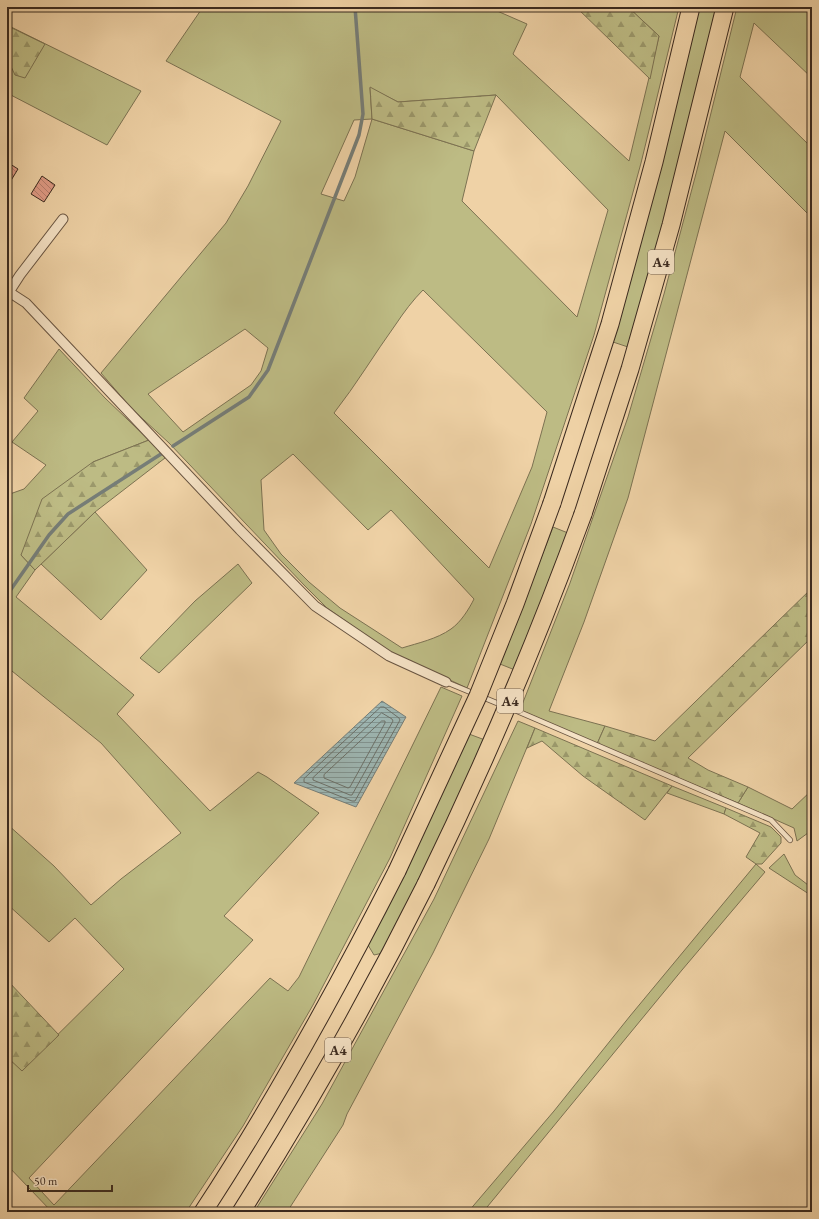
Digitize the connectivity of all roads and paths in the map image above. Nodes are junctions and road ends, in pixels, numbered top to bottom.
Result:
1 (691, 7) edge
2 (725, 7) edge
3 (62, 219) dead end
4 (8, 292) edge
5 (446, 682) joint
6 (790, 840) dead end
7 (203, 1212) edge
8 (241, 1212) edge

1 - 7 highway, A4, bridge
2 - 8 highway, A4, bridge
3 - 4 street
4 - 5 street
5 - 6 lane

